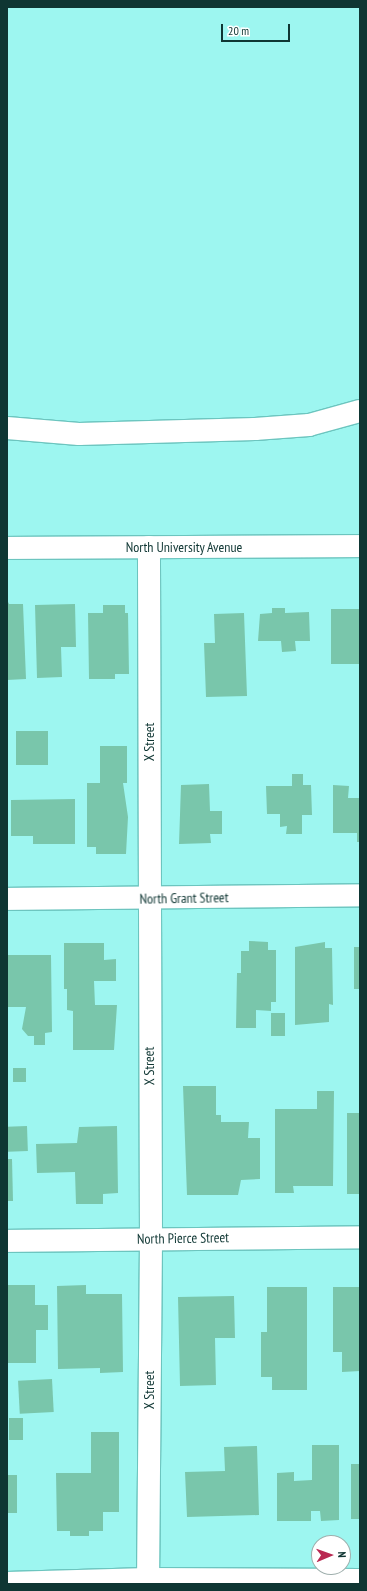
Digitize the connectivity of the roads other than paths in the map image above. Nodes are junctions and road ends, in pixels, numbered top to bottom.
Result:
1 (360, 411) edge
2 (7, 428) edge
3 (360, 546) edge
4 (148, 547) junction
5 (7, 548) edge
6 (360, 895) edge
7 (149, 898) junction
8 (7, 899) edge
9 (360, 1236) edge
10 (151, 1238) junction
11 (7, 1241) edge
12 (360, 1580) edge
13 (148, 1581) edge
14 (7, 1583) edge

1 - 2 street
3 - 4 street, North University Avenue
4 - 5 street, North University Avenue
4 - 7 street, X Street
6 - 7 street, North Grant Street
7 - 8 street, North Grant Street
7 - 10 street, X Street
9 - 10 street, North Pierce Street
10 - 11 street, North Pierce Street
10 - 13 street, X Street
12 - 13 street
13 - 14 street

